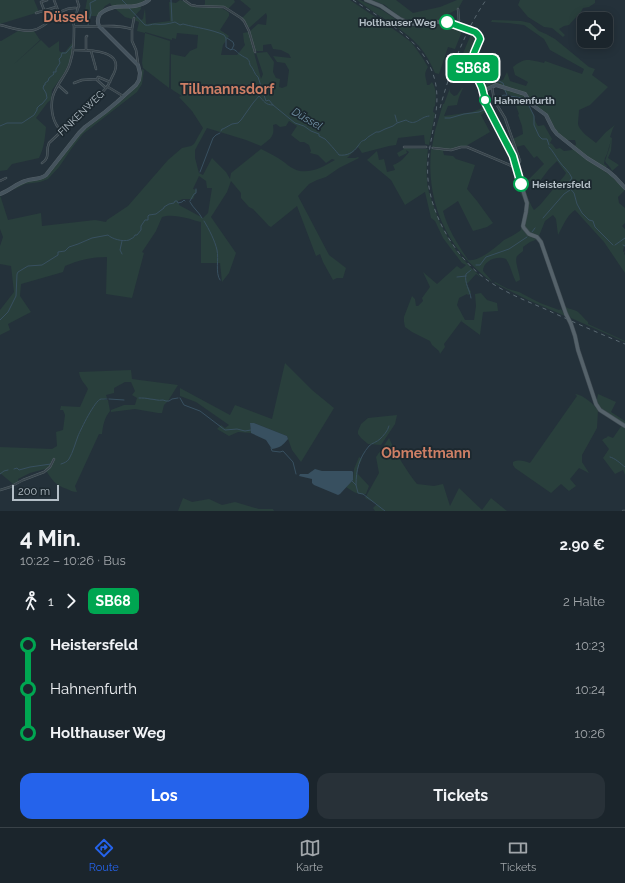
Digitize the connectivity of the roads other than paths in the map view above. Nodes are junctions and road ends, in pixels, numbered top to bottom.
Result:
1 (47, 0) edge
2 (54, 0) edge
3 (77, 0) edge
4 (148, 0) edge
5 (184, 0) edge
6 (366, 0) edge
7 (116, 3) dead end
8 (126, 3) dead end
9 (56, 7) junction
10 (77, 8) junction
11 (458, 9) dead end
12 (44, 10) junction
13 (36, 13) dead end
14 (59, 13) junction
15 (46, 15) dead end
16 (134, 18) dead end
17 (458, 25) junction
18 (0, 26) edge
19 (74, 26) junction
20 (99, 26) junction
21 (462, 27) tunnel mouth
22 (132, 29) junction
23 (475, 32) dead end
24 (87, 36) dead end
25 (74, 50) junction
26 (86, 50) junction
27 (91, 51) junction
28 (255, 52) dead end
29 (138, 63) dead end
30 (96, 69) dead end
31 (97, 78) junction
32 (110, 82) junction
33 (74, 83) dead end
34 (58, 85) junction
35 (492, 86) junction
36 (107, 88) junction
37 (483, 91) junction
38 (67, 93) dead end
39 (124, 96) junction
40 (62, 131) junction
41 (404, 147) dead end
42 (426, 147) tunnel mouth
43 (433, 148) tunnel mouth
44 (42, 163) dead end
45 (516, 166) junction
46 (6, 178) dead end
47 (0, 181) edge
48 (625, 188) edge
49 (0, 194) edge
50 (625, 426) edge
51 (54, 460) dead end
52 (0, 490) edge

1 - 12 street
2 - 9 street
3 - 10 street
4 - 8 main road
5 - 28 street
6 - 17 main road
7 - 20 main road
9 - 12 street
9 - 14 street
10 - 14 street
10 - 19 street
11 - 17 street
12 - 13 street
12 - 15 street
14 - 18 street
16 - 22 street
17 - 21 main road
19 - 20 street
19 - 25 street
20 - 22 street
20 - 39 main road
22 - 29 street
23 - 37 main road
24 - 26 street
25 - 26 street, FINKENWEG
25 - 34 street
26 - 27 street, FINKENWEG
27 - 30 street
27 - 32 street, FINKENWEG
31 - 32 street
31 - 33 street
31 - 36 street
32 - 36 street, FINKENWEG
34 - 38 street
34 - 40 street
35 - 37 main road
35 - 45 street
35 - 48 main road
36 - 39 street, FINKENWEG
36 - 40 street, FINKENWEG
37 - 45 main road
39 - 49 main road
40 - 44 street, FINKENWEG
41 - 42 street
43 - 45 street
45 - 50 main road, bridge
46 - 47 street
51 - 52 street

